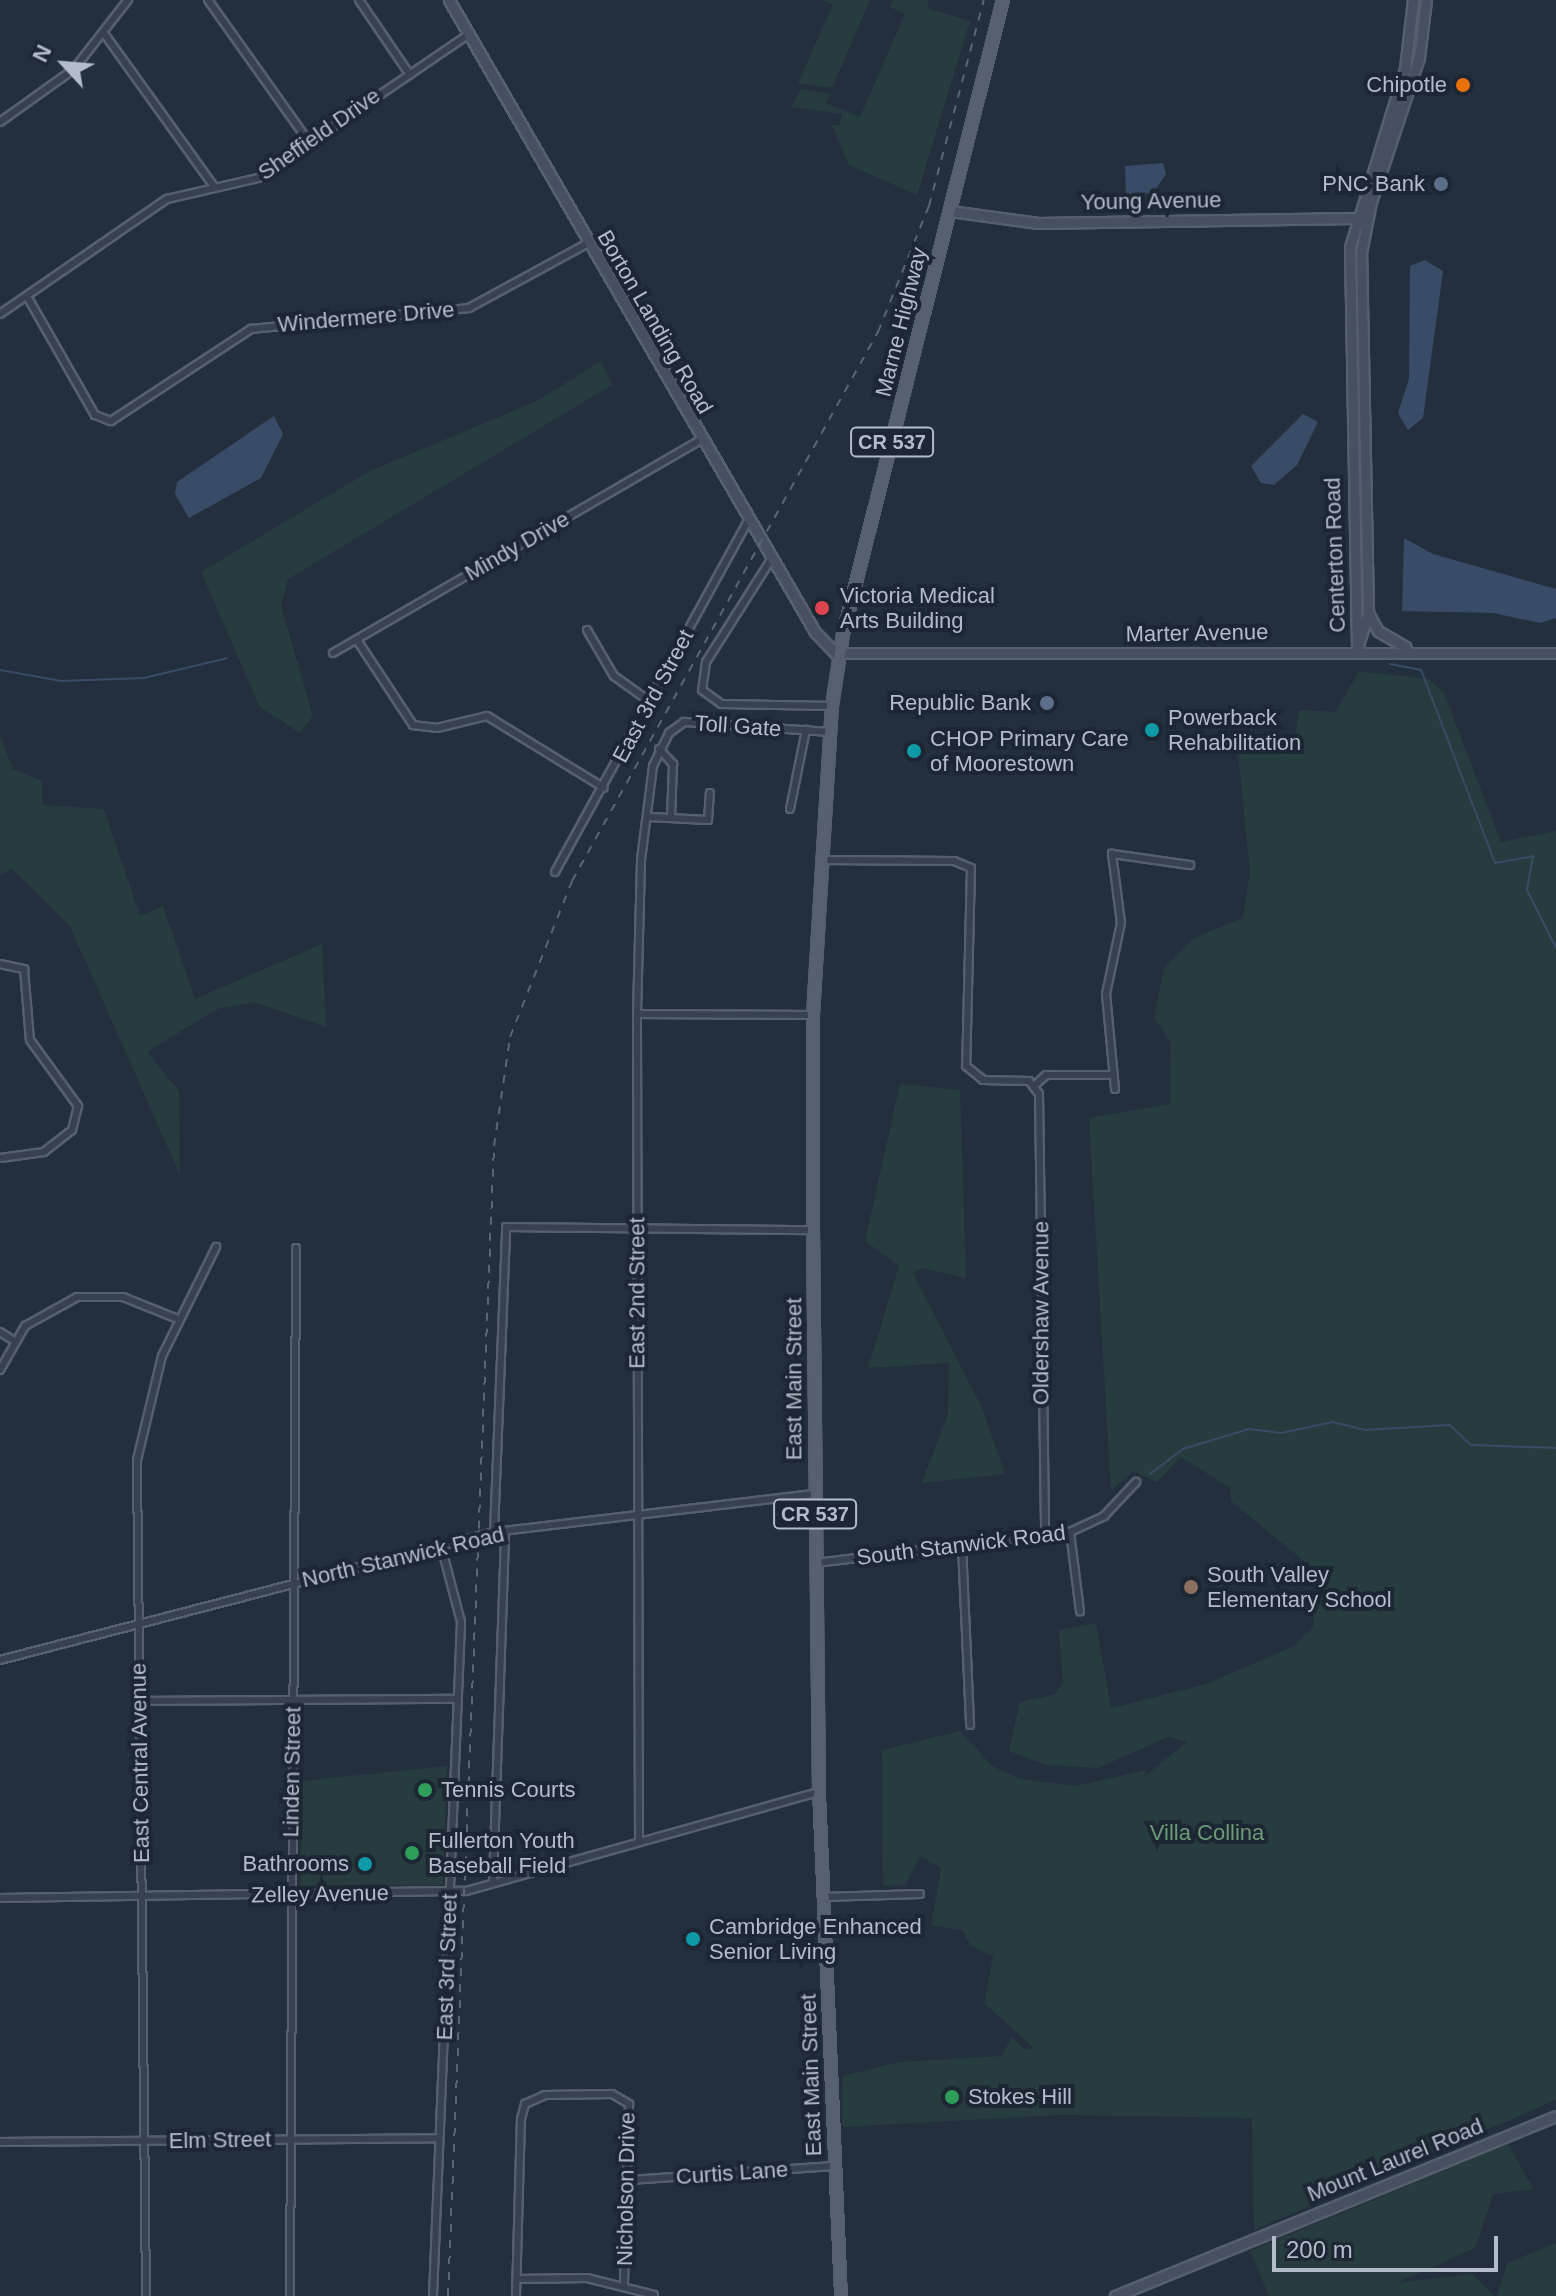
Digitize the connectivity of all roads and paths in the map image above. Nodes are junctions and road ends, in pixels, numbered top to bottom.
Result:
1 (128, 0) edge
2 (208, 0) edge
3 (359, 0) edge
4 (449, 0) edge
5 (1003, 0) edge
6 (1413, 0) edge
7 (1426, 0) edge
8 (103, 32) junction
9 (469, 34) junction
10 (408, 72) junction
11 (0, 122) edge
12 (309, 142) junction
13 (215, 188) junction
14 (950, 211) junction
15 (1354, 218) junction
16 (590, 242) junction
17 (28, 298) junction
18 (0, 314) edge
19 (702, 439) junction
20 (749, 519) junction
21 (772, 558) junction
22 (1368, 612) junction
23 (587, 630) dead end
24 (357, 640) junction
25 (1357, 649) junction
26 (1409, 649) junction
27 (333, 653) dead end
28 (1556, 653) edge
29 (839, 654) junction
30 (649, 701) junction
31 (832, 706) junction
32 (806, 730) junction
33 (831, 732) junction
34 (659, 749) junction
35 (604, 788) junction
36 (710, 793) dead end
37 (790, 809) dead end
38 (649, 817) junction
39 (671, 818) junction
40 (822, 860) junction
41 (1190, 865) dead end
42 (555, 872) dead end
43 (0, 964) edge
44 (637, 1014) junction
45 (813, 1015) junction
46 (1114, 1075) junction
47 (1036, 1088) junction
48 (1115, 1089) dead end
49 (0, 1158) edge
50 (637, 1228) junction
51 (813, 1230) junction
52 (216, 1247) dead end
53 (296, 1248) dead end
54 (178, 1319) junction
55 (0, 1332) edge
56 (13, 1340) junction
57 (0, 1370) edge
58 (1136, 1482) dead end
59 (815, 1494) junction
60 (638, 1514) junction
61 (494, 1532) junction
62 (505, 1532) junction
63 (1070, 1532) junction
64 (1045, 1536) junction
65 (441, 1546) junction
66 (962, 1546) junction
67 (816, 1563) junction
68 (293, 1583) junction
69 (1080, 1611) dead end
70 (140, 1626) junction
71 (0, 1660) edge
72 (293, 1699) junction
73 (458, 1699) junction
74 (139, 1701) junction
75 (970, 1725) dead end
76 (819, 1792) junction
77 (639, 1841) junction
78 (493, 1881) junction
79 (450, 1893) junction
80 (920, 1894) dead end
81 (290, 1895) junction
82 (142, 1897) junction
83 (824, 1897) junction
84 (0, 1898) edge
85 (1556, 2117) edge
86 (439, 2138) junction
87 (288, 2139) junction
88 (144, 2141) junction
89 (0, 2142) edge
90 (835, 2166) junction
91 (629, 2180) junction
92 (517, 2279) junction
93 (624, 2287) junction
94 (654, 2295) edge
95 (146, 2296) edge
96 (290, 2296) edge
97 (433, 2296) edge
98 (516, 2296) edge
99 (841, 2296) edge
100 (1115, 2296) edge

1 - 8 street
2 - 12 street
3 - 10 street
4 - 9 main road, Borton Landing Road
5 - 14 main road, Marne Highway / CR 537
6 - 15 main road, Centerton Road
7 - 22 main road, Centerton Road
8 - 11 street
8 - 13 street
9 - 10 street, Sheffield Drive
9 - 16 main road, Borton Landing Road
10 - 12 street, Sheffield Drive
12 - 13 street, Sheffield Drive
13 - 17 street, Sheffield Drive
14 - 15 main road, Young Avenue
14 - 29 main road, Marne Highway / CR 537
15 - 25 main road, Centerton Road
16 - 17 street, Windermere Drive
16 - 19 main road, Borton Landing Road
17 - 18 street, Sheffield Drive
19 - 20 main road, Borton Landing Road
19 - 24 street, Mindy Drive
20 - 21 main road, Borton Landing Road
20 - 30 street, East 3rd Street
21 - 29 main road, Borton Landing Road
21 - 31 street
22 - 25 main road, Centerton Road
22 - 26 main road
23 - 30 street
24 - 27 street, Mindy Drive
24 - 35 street
25 - 26 main road, Marter Avenue
25 - 29 main road, Marter Avenue
26 - 28 main road, Marter Avenue
29 - 31 main road, East Main Street / CR 537
30 - 35 street, East 3rd Street
31 - 33 main road, East Main Street / CR 537
32 - 33 street, Toll Gate
32 - 34 street, Toll Gate
32 - 37 street
33 - 40 main road, East Main Street / CR 537
34 - 38 street, East 2nd Street
34 - 39 street
35 - 42 street, East 3rd Street
36 - 39 street
38 - 39 street
38 - 44 street, East 2nd Street
40 - 45 main road, East Main Street / CR 537
40 - 47 street
41 - 46 street
43 - 49 street
44 - 45 street
44 - 50 street, East 2nd Street
45 - 51 main road, East Main Street / CR 537
46 - 47 street
46 - 48 street
47 - 64 street, Oldershaw Avenue
50 - 51 street
50 - 60 street, East 2nd Street
50 - 61 street
51 - 59 main road, East Main Street / CR 537
52 - 54 street, East Central Avenue
53 - 68 street, Linden Street
54 - 56 street
54 - 70 street, East Central Avenue
55 - 56 street
56 - 57 street
58 - 63 street, South Stanwick Road
59 - 60 street, North Stanwick Road
59 - 67 main road, East Main Street / CR 537
60 - 62 street, North Stanwick Road
60 - 77 street, East 2nd Street
61 - 62 street, North Stanwick Road
61 - 65 street, North Stanwick Road
62 - 78 street, East 3rd Street
63 - 64 street, South Stanwick Road
63 - 69 street
64 - 66 street, South Stanwick Road
65 - 68 street, North Stanwick Road
65 - 73 street, East 3rd Street
66 - 67 street, South Stanwick Road
66 - 75 street
67 - 76 main road, East Main Street / CR 537
68 - 70 street, North Stanwick Road
68 - 72 street, Linden Street
70 - 71 street, North Stanwick Road
70 - 74 street, East Central Avenue
72 - 73 street
72 - 74 street
72 - 81 street, Linden Street
73 - 79 street, East 3rd Street
74 - 82 street, East Central Avenue
76 - 77 street, Zelley Avenue
76 - 83 main road, East Main Street / CR 537
77 - 78 street, Zelley Avenue
78 - 79 street, Zelley Avenue
79 - 81 street, Zelley Avenue
79 - 86 street, East 3rd Street
80 - 83 street
81 - 82 street, Zelley Avenue
81 - 87 street, Linden Street
82 - 84 street, Zelley Avenue
82 - 88 street, East Central Avenue
83 - 90 main road, East Main Street / CR 537
85 - 100 main road, Mount Laurel Road
86 - 87 street, Elm Street
86 - 97 street, East 3rd Street
87 - 88 street, Elm Street
87 - 96 street, Linden Street
88 - 89 street, Elm Street
88 - 95 street, East Central Avenue
90 - 91 street, Curtis Lane
90 - 99 main road, East Main Street / CR 537
91 - 92 street, Nicholson Drive
91 - 93 street, Nicholson Drive
92 - 93 street, Nicholson Drive
92 - 98 street
93 - 94 street, Nicholson Drive

